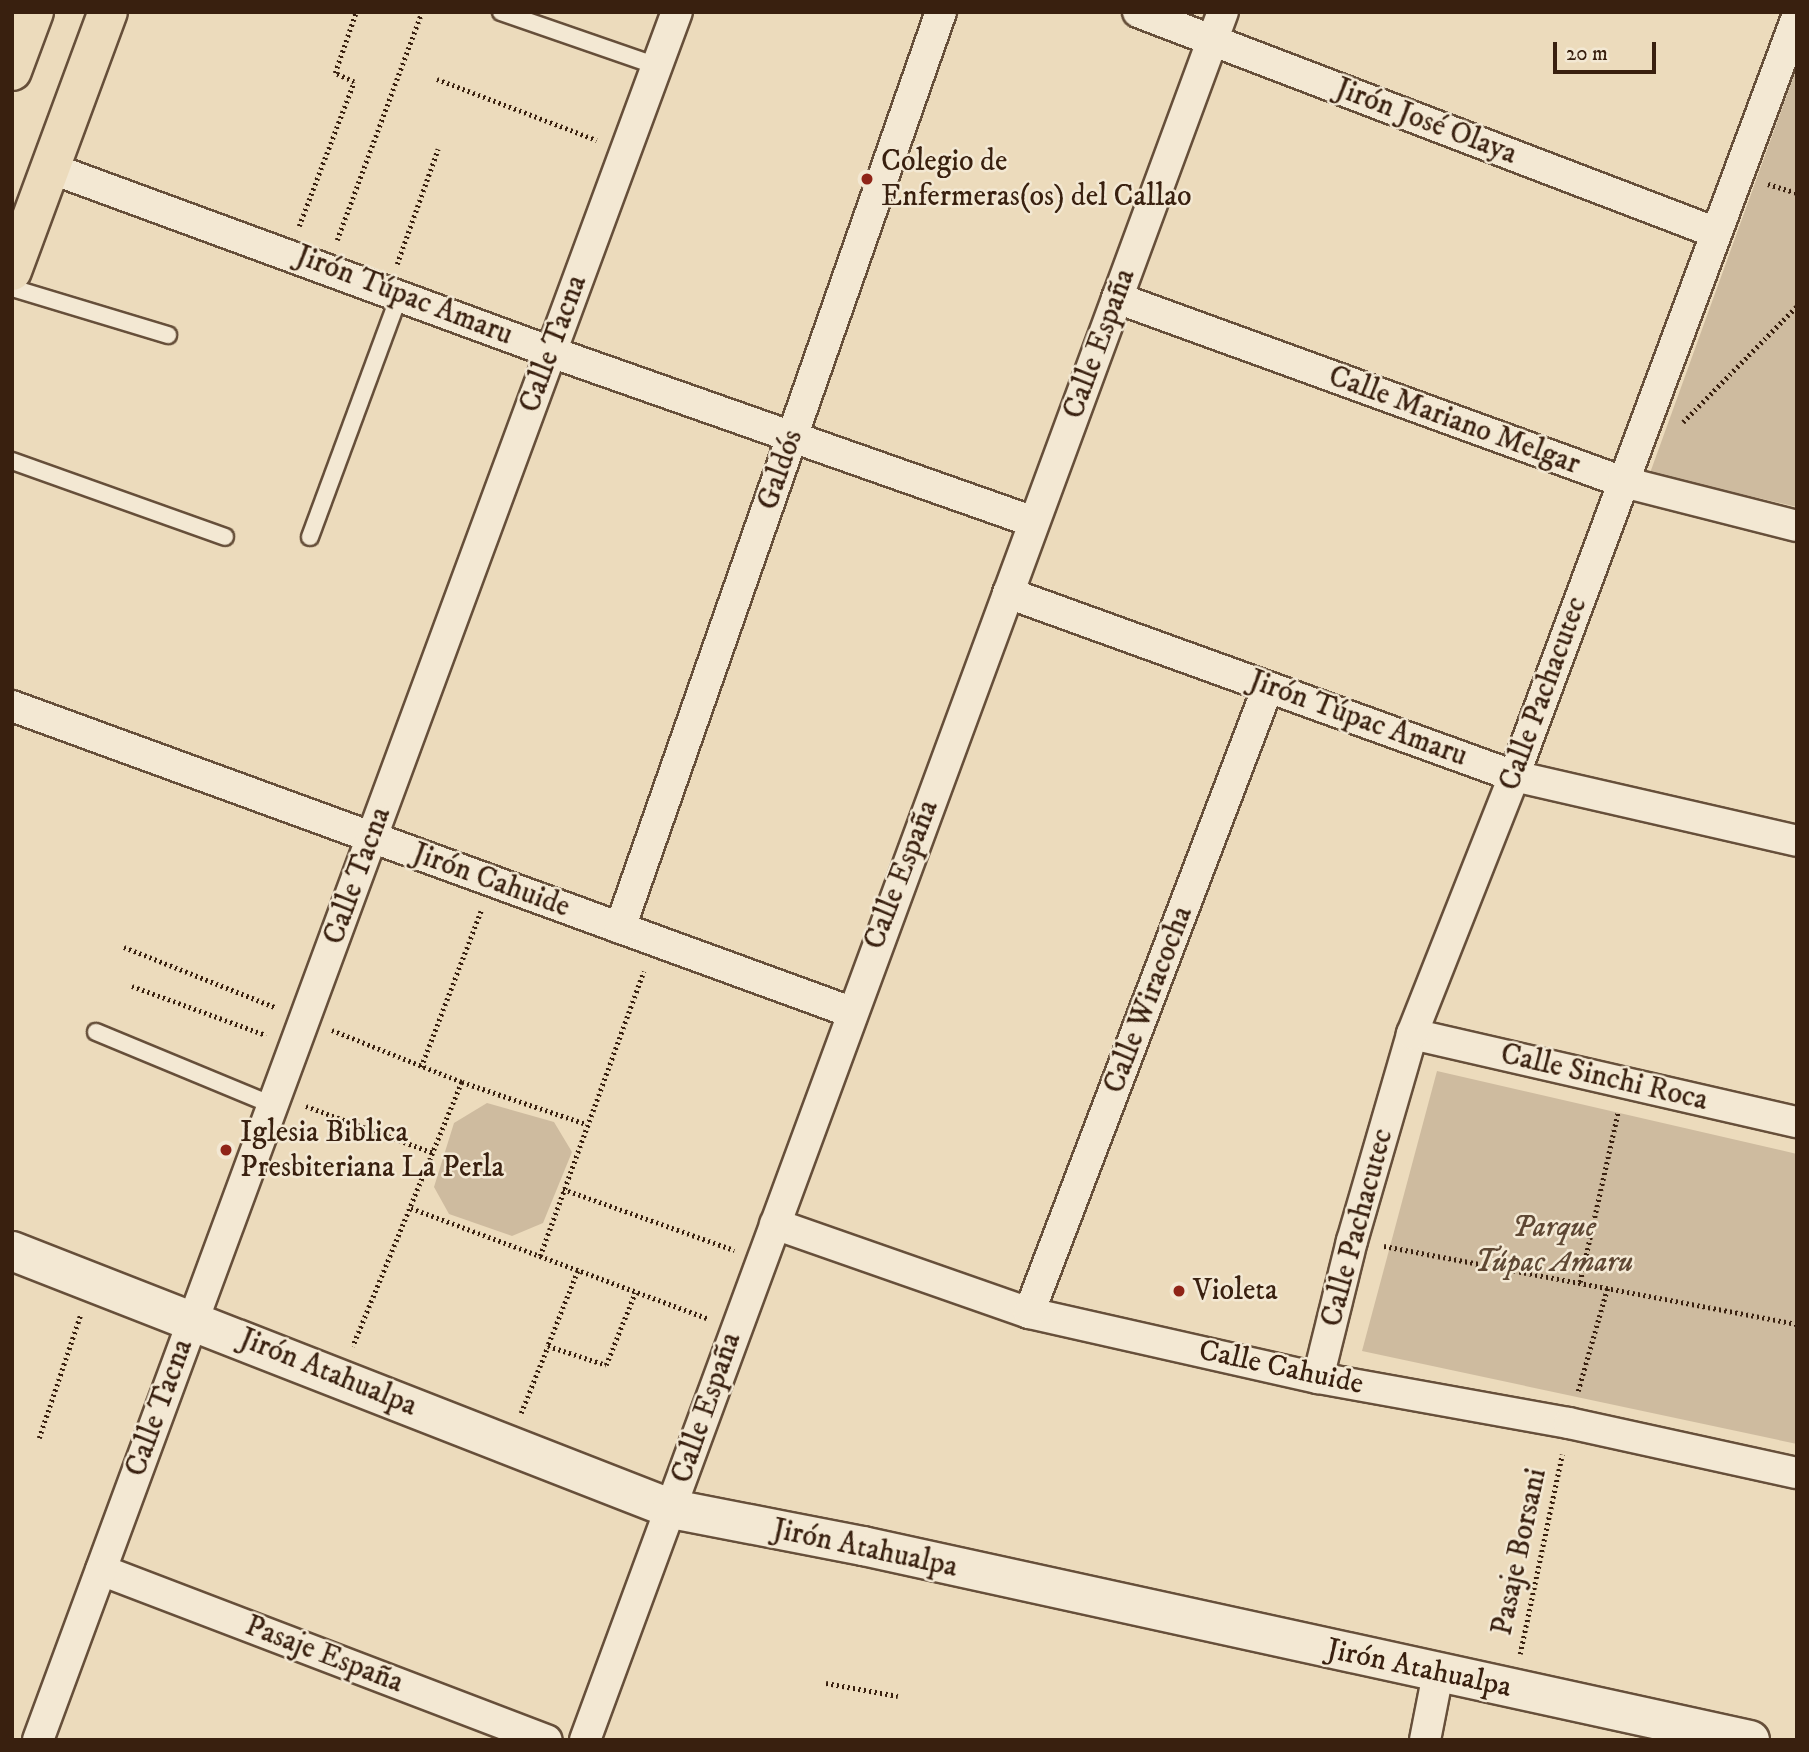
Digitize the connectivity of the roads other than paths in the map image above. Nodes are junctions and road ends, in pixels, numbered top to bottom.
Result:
1 (34, 12) edge
2 (108, 12) edge
3 (501, 12) edge
4 (677, 12) edge
5 (941, 12) edge
6 (1138, 12) edge
7 (1223, 12) edge
8 (1797, 18) edge
9 (1212, 41) junction
10 (657, 66) junction
11 (12, 72) edge
12 (50, 168) junction
13 (1714, 232) junction
14 (12, 271) edge
15 (12, 288) edge
16 (393, 293) junction
17 (1117, 298) junction
18 (169, 335) dead end
19 (551, 352) junction
20 (792, 438) junction
21 (12, 461) edge
22 (1623, 482) junction
23 (1034, 522) junction
24 (1797, 526) edge
25 (225, 537) dead end
26 (310, 537) dead end
27 (1008, 593) junction
28 (1268, 687) junction
29 (12, 706) edge
30 (1514, 776) junction
31 (372, 837) junction
32 (1797, 841) edge
33 (620, 928) junction
34 (851, 1012) junction
35 (96, 1032) dead end
36 (1412, 1034) junction
37 (274, 1100) junction
38 (1797, 1122) edge
39 (775, 1224) junction
40 (12, 1251) edge
41 (1029, 1313) junction
42 (193, 1318) junction
43 (1318, 1378) junction
44 (1797, 1473) edge
45 (672, 1509) junction
46 (101, 1570) junction
47 (1438, 1674) junction
48 (37, 1740) edge
49 (547, 1740) edge
50 (585, 1740) edge
51 (1425, 1740) edge
52 (1750, 1740) edge

1 - 11 main road
2 - 12 main road
3 - 10 lane
4 - 10 street, Calle Tacna
5 - 20 street, Galdós
6 - 9 street, Jirón José Olaya
7 - 9 street, Calle España
8 - 13 street, Calle Pachacutec
9 - 13 street, Jirón José Olaya
9 - 17 street, Calle España
10 - 19 street, Calle Tacna
12 - 14 main road
12 - 16 street, Jirón Túpac Amaru
13 - 22 street, Calle Pachacutec
15 - 18 lane
16 - 19 street, Jirón Túpac Amaru
16 - 26 lane
17 - 22 street, Calle Mariano Melgar
17 - 23 street, Calle España
19 - 20 street, Jirón Túpac Amaru
19 - 31 street, Calle Tacna
20 - 23 street, Jirón Túpac Amaru
20 - 33 street, Galdós
21 - 25 lane
22 - 24 street, Calle Mariano Melgar
22 - 30 street, Calle Pachacutec
23 - 27 street, Calle España
27 - 28 street, Jirón Túpac Amaru
27 - 34 street, Calle España
28 - 30 street, Jirón Túpac Amaru
28 - 41 street, Calle Wiracocha
29 - 31 street, Jirón Cahuide
30 - 32 street, Jirón Túpac Amaru
30 - 36 street, Calle Pachacutec
31 - 33 street, Jirón Cahuide
31 - 37 street, Calle Tacna
33 - 34 street, Jirón Cahuide
34 - 39 street, Calle España
35 - 37 lane
36 - 38 street, Calle Sinchi Roca
36 - 43 street, Calle Pachacutec
37 - 42 street, Calle Tacna
39 - 41 street, Calle Cahuide
39 - 45 street, Calle España
40 - 42 street, Jirón Atahualpa
41 - 43 street, Calle Cahuide
42 - 45 street, Jirón Atahualpa
42 - 46 street, Calle Tacna
43 - 44 street, Calle Cahuide
45 - 47 street, Jirón Atahualpa
45 - 50 street, Calle España
46 - 48 street, Calle Tacna
46 - 49 street, Pasaje España
47 - 51 street
47 - 52 street, Jirón Atahualpa

